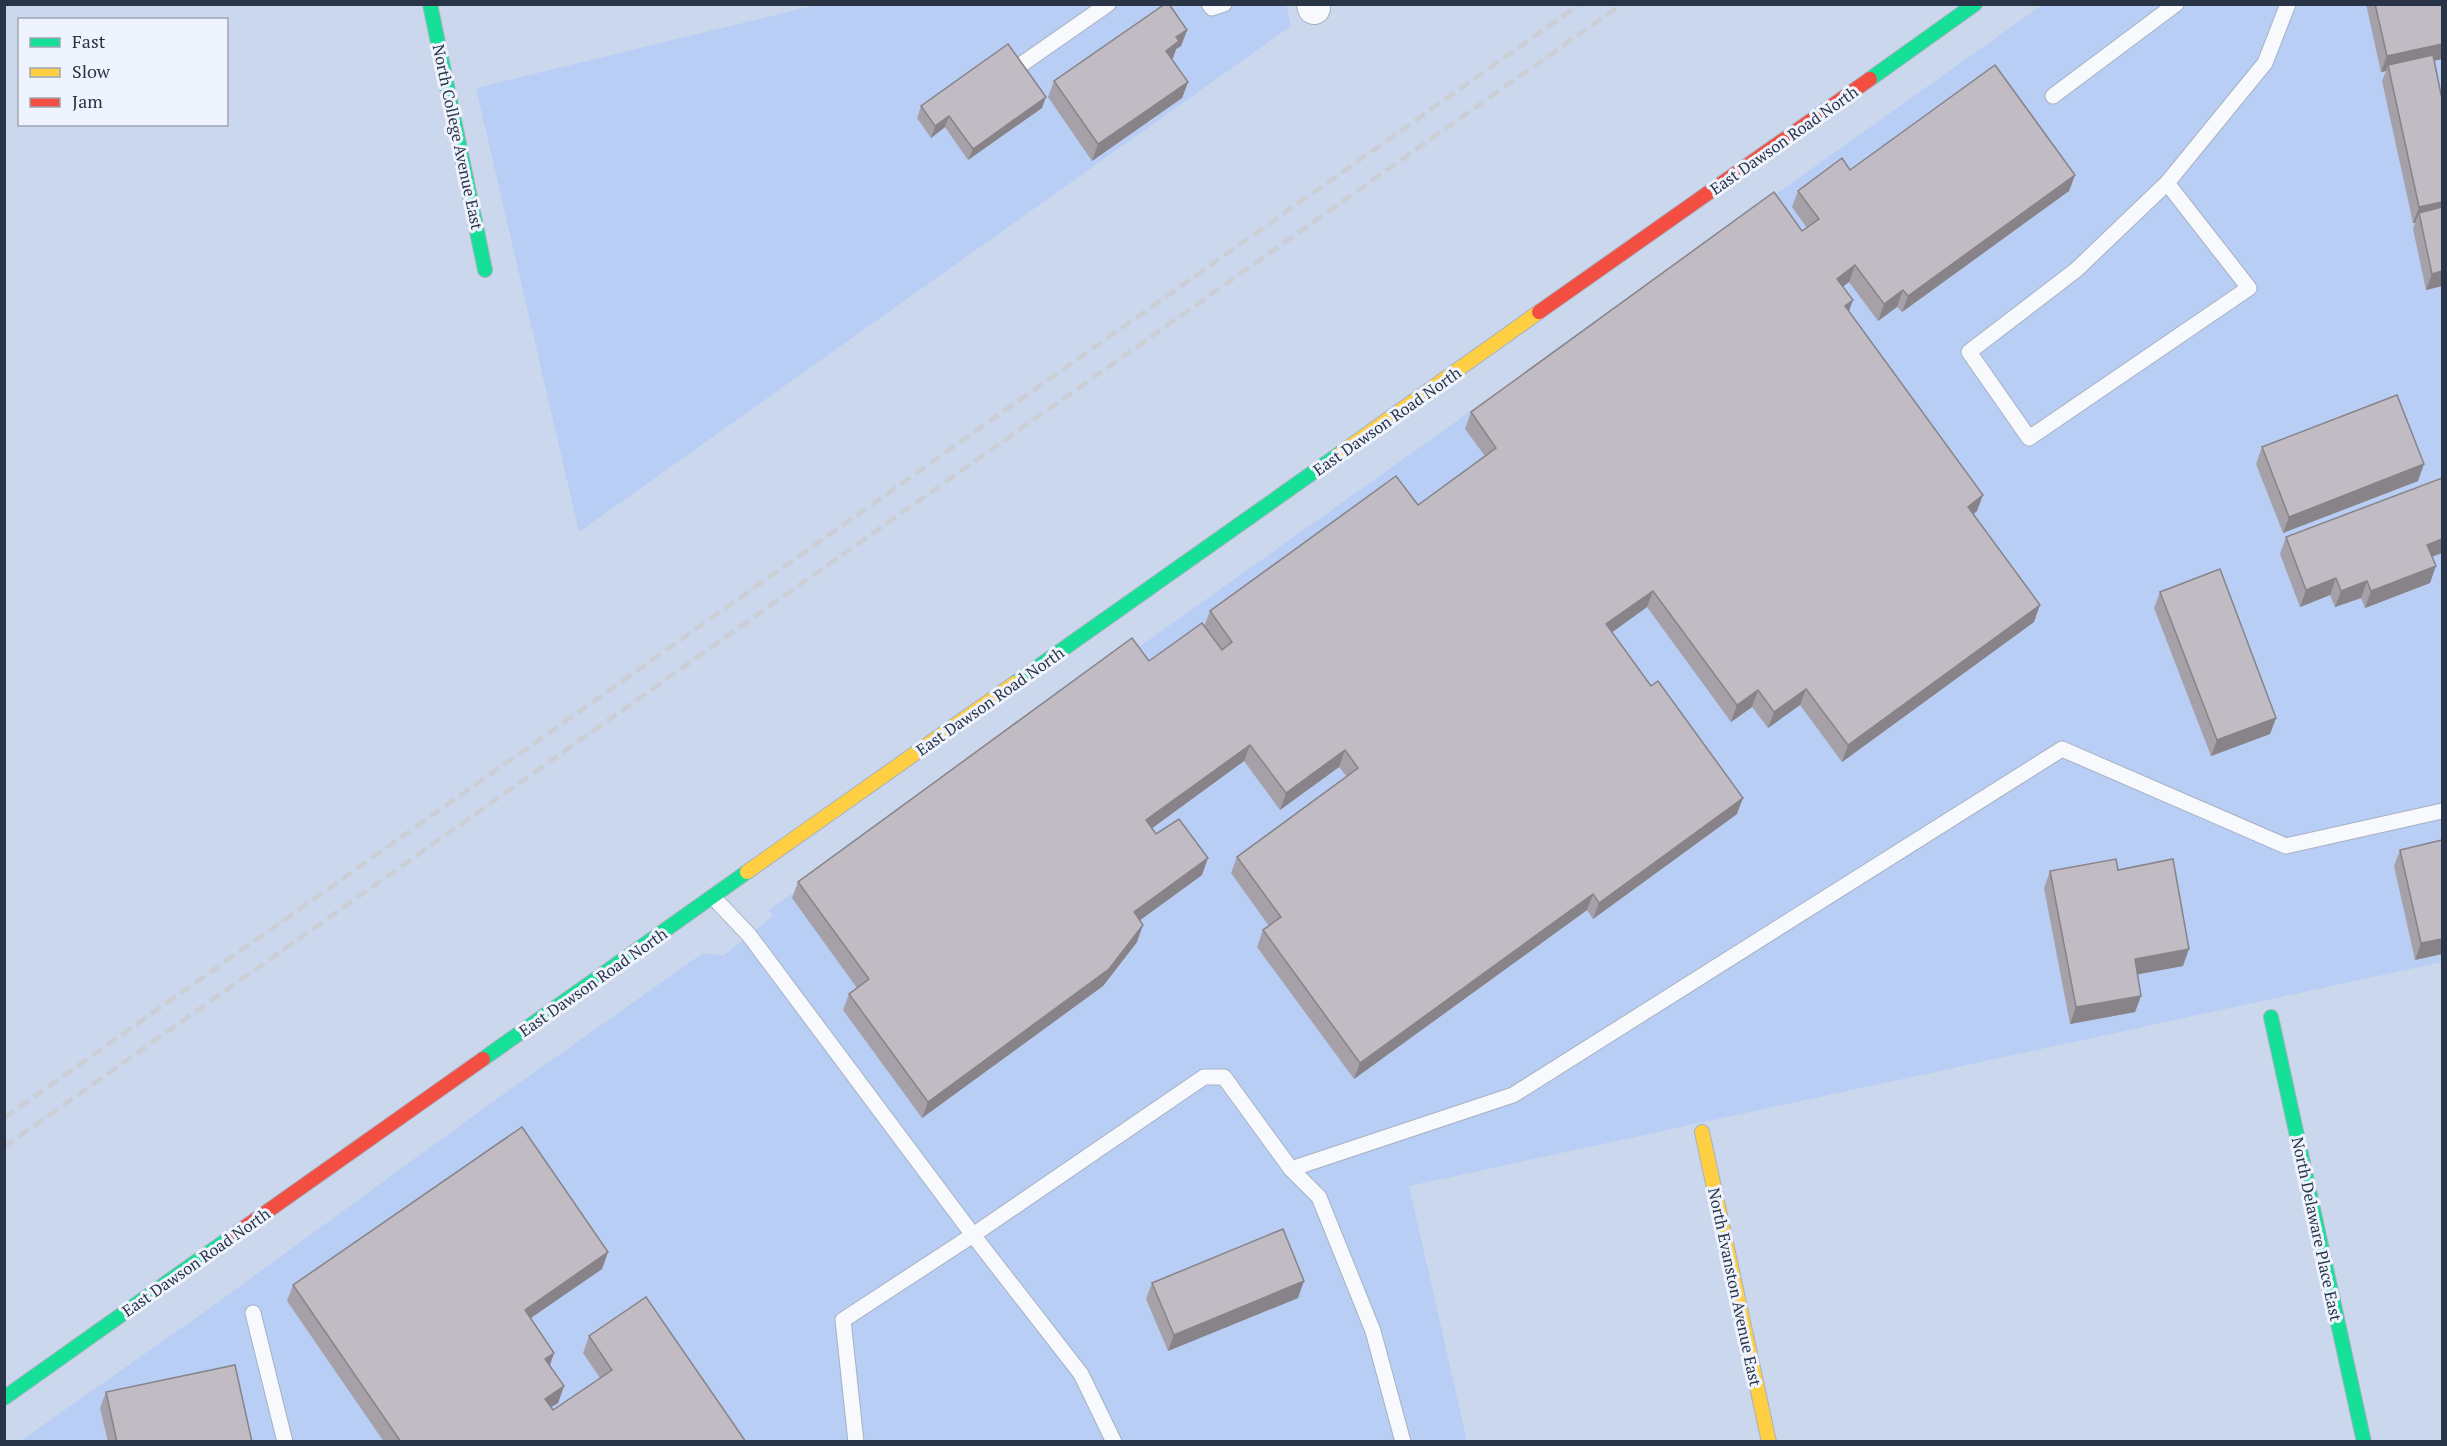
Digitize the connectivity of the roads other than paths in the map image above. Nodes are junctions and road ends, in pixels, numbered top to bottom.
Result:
1 (430, 4) edge
2 (1108, 4) edge
3 (1209, 4) edge
4 (1224, 4) edge
5 (1975, 4) edge
6 (2176, 4) edge
7 (2288, 4) edge
8 (1019, 66) edge
9 (2053, 96) dead end
10 (2167, 183) junction
11 (486, 270) dead end
12 (2442, 811) edge
13 (713, 897) junction
14 (2271, 1017) dead end
15 (1702, 1132) dead end
16 (1291, 1169) junction
17 (973, 1235) junction
18 (253, 1313) dead end
19 (4, 1398) edge
20 (285, 1442) edge
21 (856, 1442) edge
22 (1114, 1442) edge
23 (1403, 1442) edge
24 (1769, 1442) edge
25 (2364, 1442) edge

1 - 11 street, North College Avenue East
2 - 8 lane
3 - 4 lane
5 - 13 street, East Dawson Road North
6 - 9 lane
7 - 10 lane
10 - 10 lane
12 - 16 lane
13 - 17 lane
13 - 19 street, East Dawson Road North
14 - 25 street, North Delaware Place East
15 - 24 street, North Evanston Avenue East
16 - 17 lane
16 - 23 lane
17 - 21 lane
17 - 22 lane
18 - 20 lane

